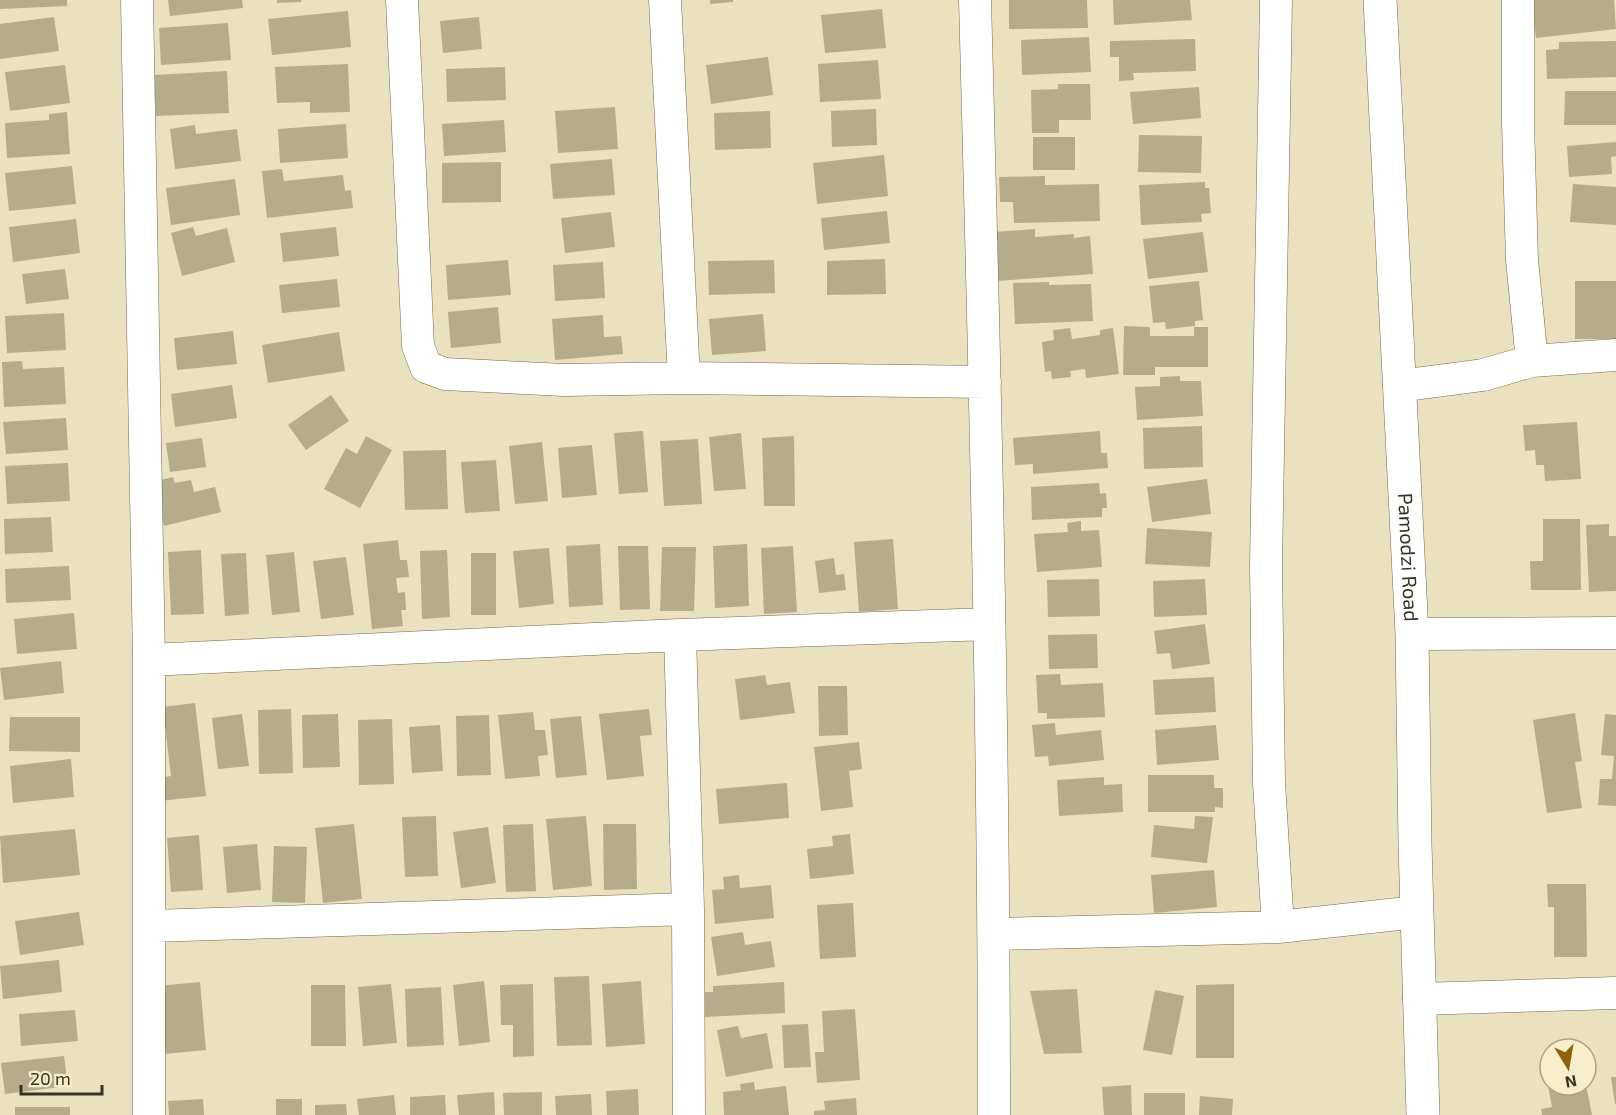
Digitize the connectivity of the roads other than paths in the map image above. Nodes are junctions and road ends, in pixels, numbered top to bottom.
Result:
1 (137, 0) edge
2 (402, 0) edge
3 (665, 0) edge
4 (975, 0) edge
5 (1380, 0) edge
6 (1518, 0) edge
7 (1283, 1) edge
8 (1616, 355) edge
9 (1532, 361) junction
10 (684, 378) junction
11 (985, 382) junction
12 (1399, 386) junction
13 (988, 624) junction
14 (1616, 633) edge
15 (1412, 634) junction
16 (680, 635) junction
17 (149, 660) junction
18 (688, 909) junction
19 (1417, 912) junction
20 (150, 926) junction
21 (1278, 927) junction
22 (994, 934) junction
23 (1616, 993) edge
24 (1419, 999) junction
25 (149, 1115) edge
26 (688, 1115) edge
27 (994, 1115) edge
28 (1423, 1115) edge

1 - 17 street
2 - 10 street
3 - 10 street
4 - 11 street
5 - 12 street, Pamodzi Road
6 - 9 street
7 - 21 street
8 - 9 street
9 - 12 street
10 - 11 street
11 - 13 street
12 - 15 street, Pamodzi Road
13 - 16 street
13 - 22 street
14 - 15 street
15 - 19 street, Pamodzi Road
16 - 17 street
16 - 18 street
17 - 20 street
18 - 20 street
18 - 26 street
19 - 21 street
19 - 24 street, Pamodzi Road
20 - 25 street
21 - 22 street
22 - 27 street
23 - 24 street
24 - 28 street, Pamodzi Road

